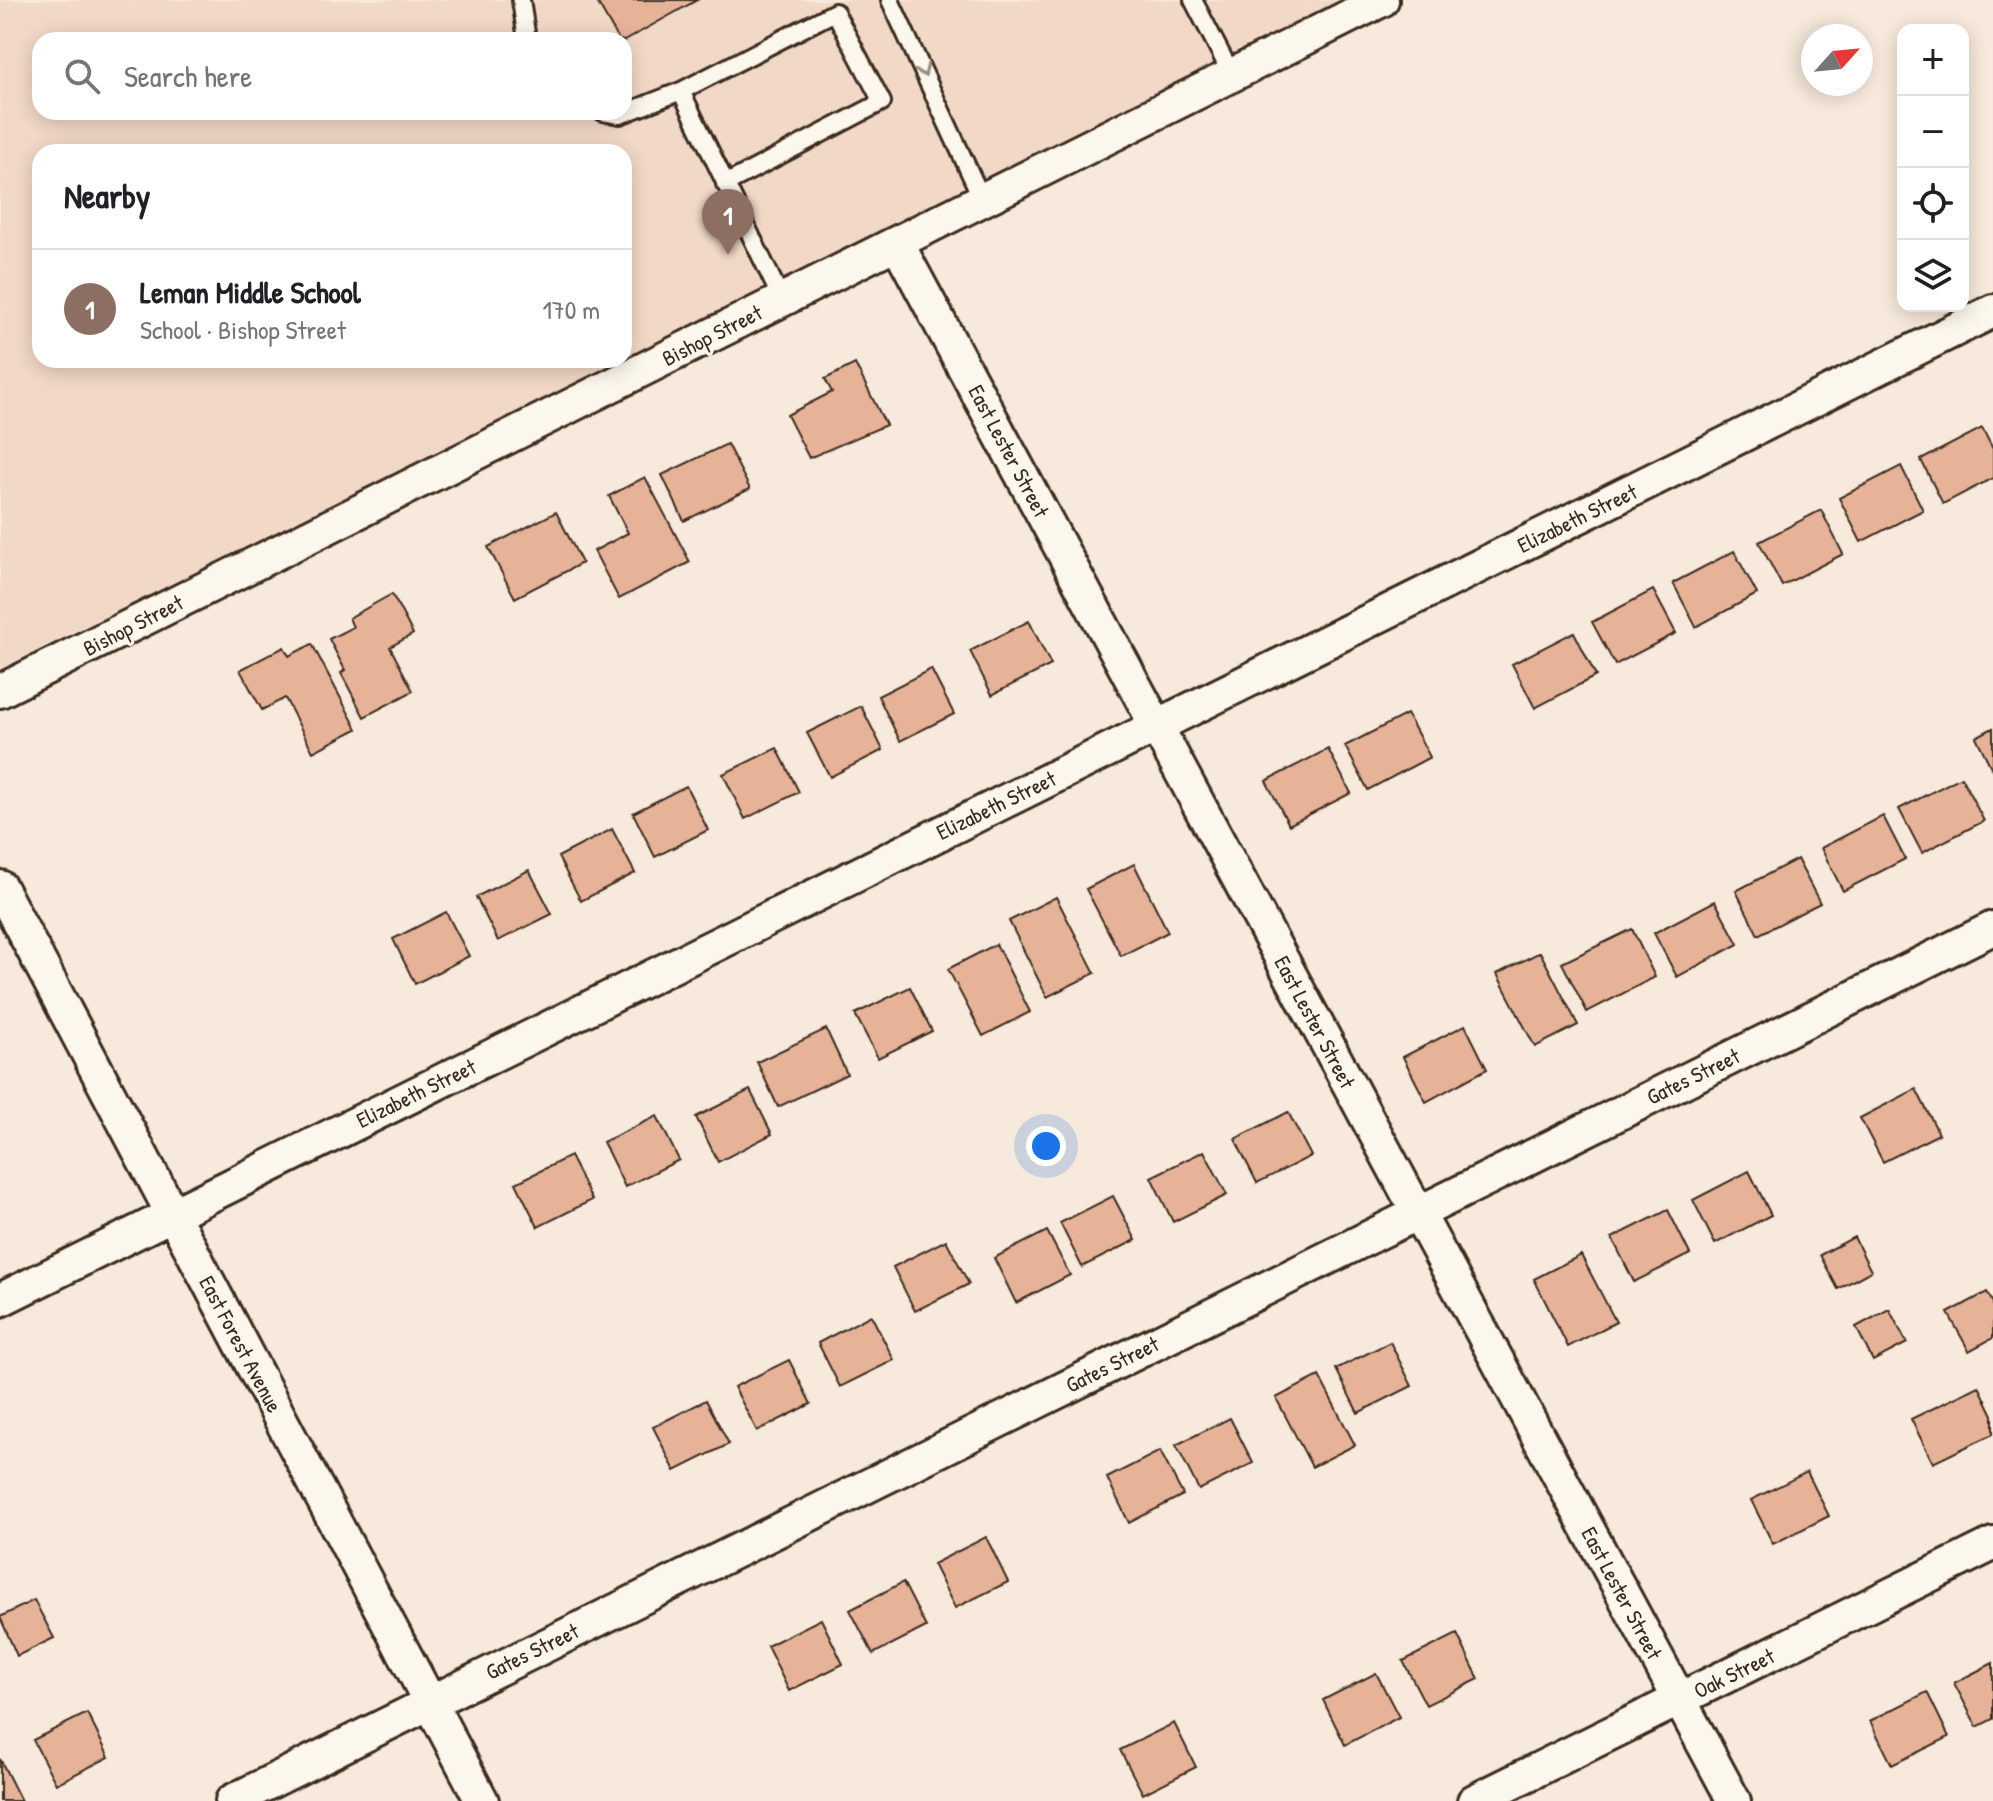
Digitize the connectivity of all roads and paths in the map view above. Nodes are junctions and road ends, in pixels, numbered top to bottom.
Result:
1 (521, 0) edge
2 (890, 0) edge
3 (1193, 0) edge
4 (1382, 0) edge
5 (526, 32) edge
6 (1232, 75) junction
7 (681, 91) junction
8 (632, 110) edge
9 (725, 184) junction
10 (982, 199) junction
11 (897, 243) junction
12 (782, 300) junction
13 (1993, 311) edge
14 (0, 691) edge
15 (1156, 726) junction
16 (0, 887) edge
17 (1993, 928) edge
18 (1418, 1213) junction
19 (172, 1214) junction
20 (0, 1300) edge
21 (1993, 1544) edge
22 (1680, 1699) junction
23 (430, 1702) junction
24 (232, 1801) edge
25 (482, 1801) edge
26 (1474, 1801) edge
27 (1734, 1801) edge

1 - 5 lane
2 -> 10 lane
3 - 6 lane
4 - 6 street, Bishop Street
6 - 10 street, Bishop Street
7 - 8 lane
7 - 9 lane
7 - 9 lane
9 - 12 lane
10 - 11 street, Bishop Street
11 - 12 street, Bishop Street
11 - 15 street, East Lester Street
12 - 14 street, Bishop Street
13 - 15 street, Elizabeth Street
15 - 18 street, East Lester Street
15 - 19 street, Elizabeth Street
16 - 19 street, East Forest Avenue
17 - 18 street, Gates Street
18 - 22 street, East Lester Street
18 - 23 street, Gates Street
19 - 20 street, Elizabeth Street
19 - 23 street, East Forest Avenue
21 - 22 street, Oak Street
22 - 26 street, Oak Street
22 - 27 street, East Lester Street
23 - 24 street, Gates Street
23 - 25 street, East Forest Avenue

